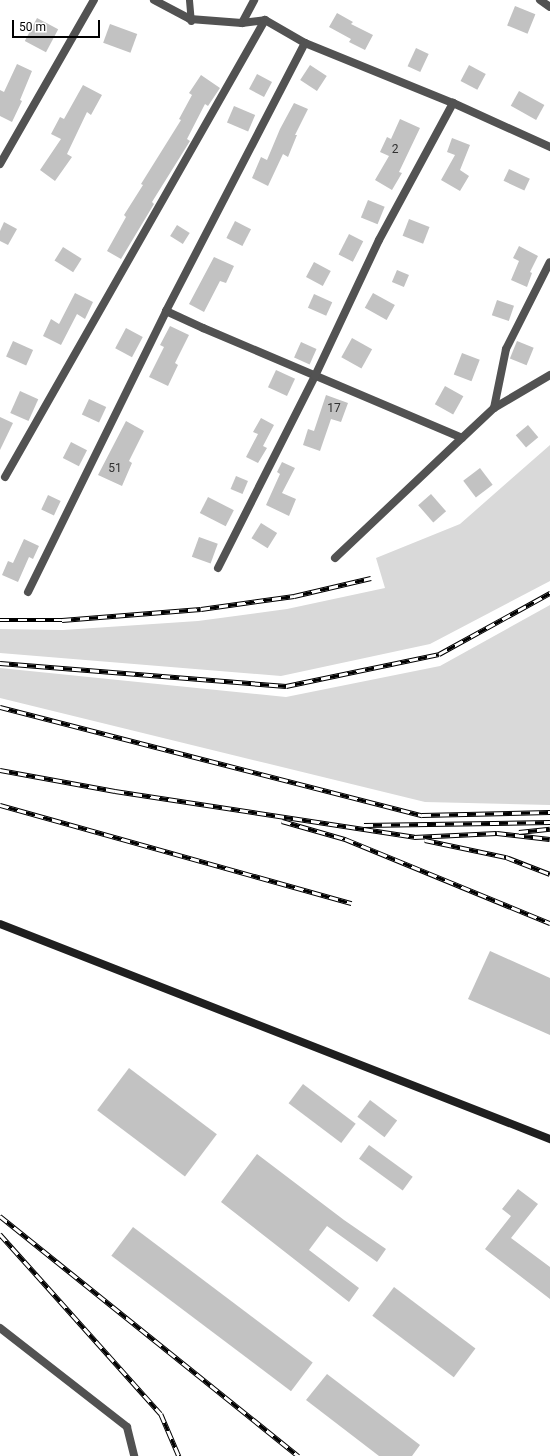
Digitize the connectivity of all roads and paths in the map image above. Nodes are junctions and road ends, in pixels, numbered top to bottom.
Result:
1 (94, 0) edge
2 (154, 0) edge
3 (189, 0) edge
4 (254, 0) edge
5 (540, 0) edge
6 (550, 7) edge
7 (190, 20) junction
8 (265, 20) junction
9 (242, 23) junction
10 (305, 43) junction
11 (453, 102) junction
12 (550, 147) edge
13 (0, 164) edge
14 (550, 262) edge
15 (166, 311) junction
16 (550, 375) edge
17 (315, 376) junction
18 (494, 408) junction
19 (462, 438) junction
20 (5, 477) dead end
21 (335, 558) dead end
22 (218, 568) dead end
23 (28, 592) dead end
24 (0, 924) edge
25 (550, 1139) edge
26 (0, 1328) edge
27 (134, 1456) edge

1 - 13 street
2 - 7 street
3 - 7 lane
4 - 9 street
5 - 6 street
7 - 9 street
8 - 9 street
8 - 10 street
8 - 20 street
10 - 11 street
10 - 15 street
11 - 12 street
11 - 17 street
14 - 18 street
15 - 17 street
15 - 23 street
16 - 18 street
17 - 19 street
17 - 22 street
18 - 19 street
19 - 21 street
24 - 25 street
26 - 27 street

